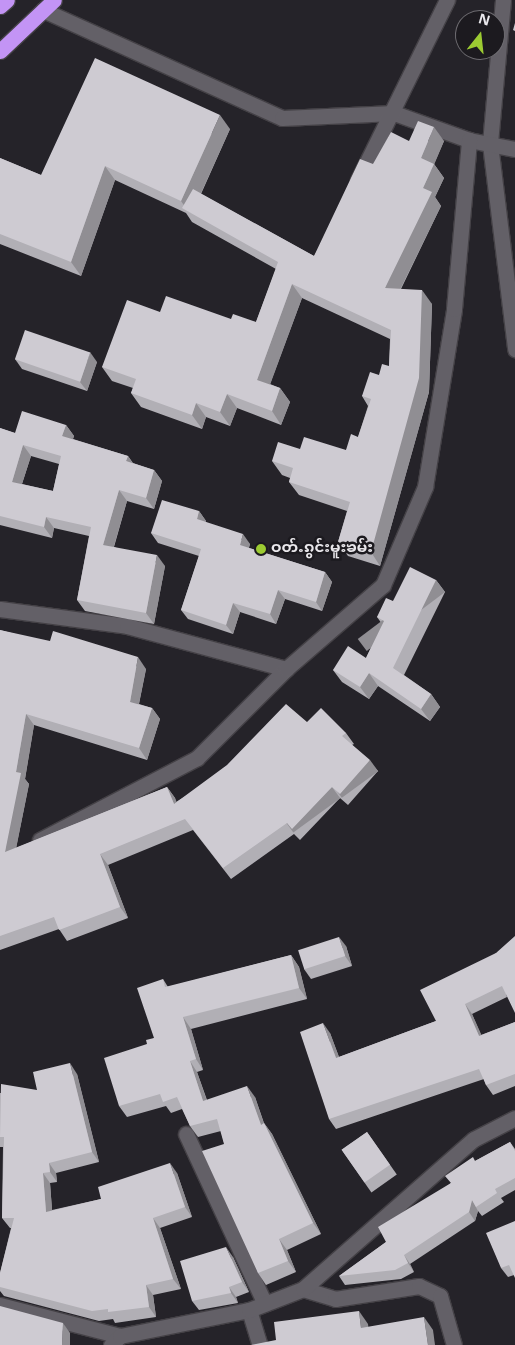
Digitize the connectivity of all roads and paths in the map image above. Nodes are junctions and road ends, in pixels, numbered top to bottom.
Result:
1 (7, 0) edge
2 (447, 0) edge
3 (503, 0) edge
4 (49, 5) edge
5 (0, 6) edge
6 (0, 50) edge
7 (394, 113) junction
8 (469, 140) junction
9 (490, 144) junction
10 (515, 149) edge
11 (352, 190) edge
12 (515, 349) edge
13 (0, 609) edge
14 (286, 669) junction
15 (28, 847) edge
16 (515, 1118) edge
17 (186, 1134) edge
18 (303, 1289) junction
19 (265, 1304) junction
20 (0, 1305) edge
21 (249, 1310) junction
22 (116, 1340) edge
23 (260, 1345) edge
24 (454, 1345) edge

1 - 5 highway
2 - 7 street
3 - 9 street
4 - 6 highway
4 - 7 street
7 - 8 street
7 - 11 street
8 - 9 street
8 - 14 street
9 - 10 street
9 - 12 street
13 - 14 street
14 - 15 street
16 - 18 street
17 - 19 street
18 - 19 street
18 - 24 street
19 - 21 street
20 - 22 street
21 - 22 street
21 - 23 street

